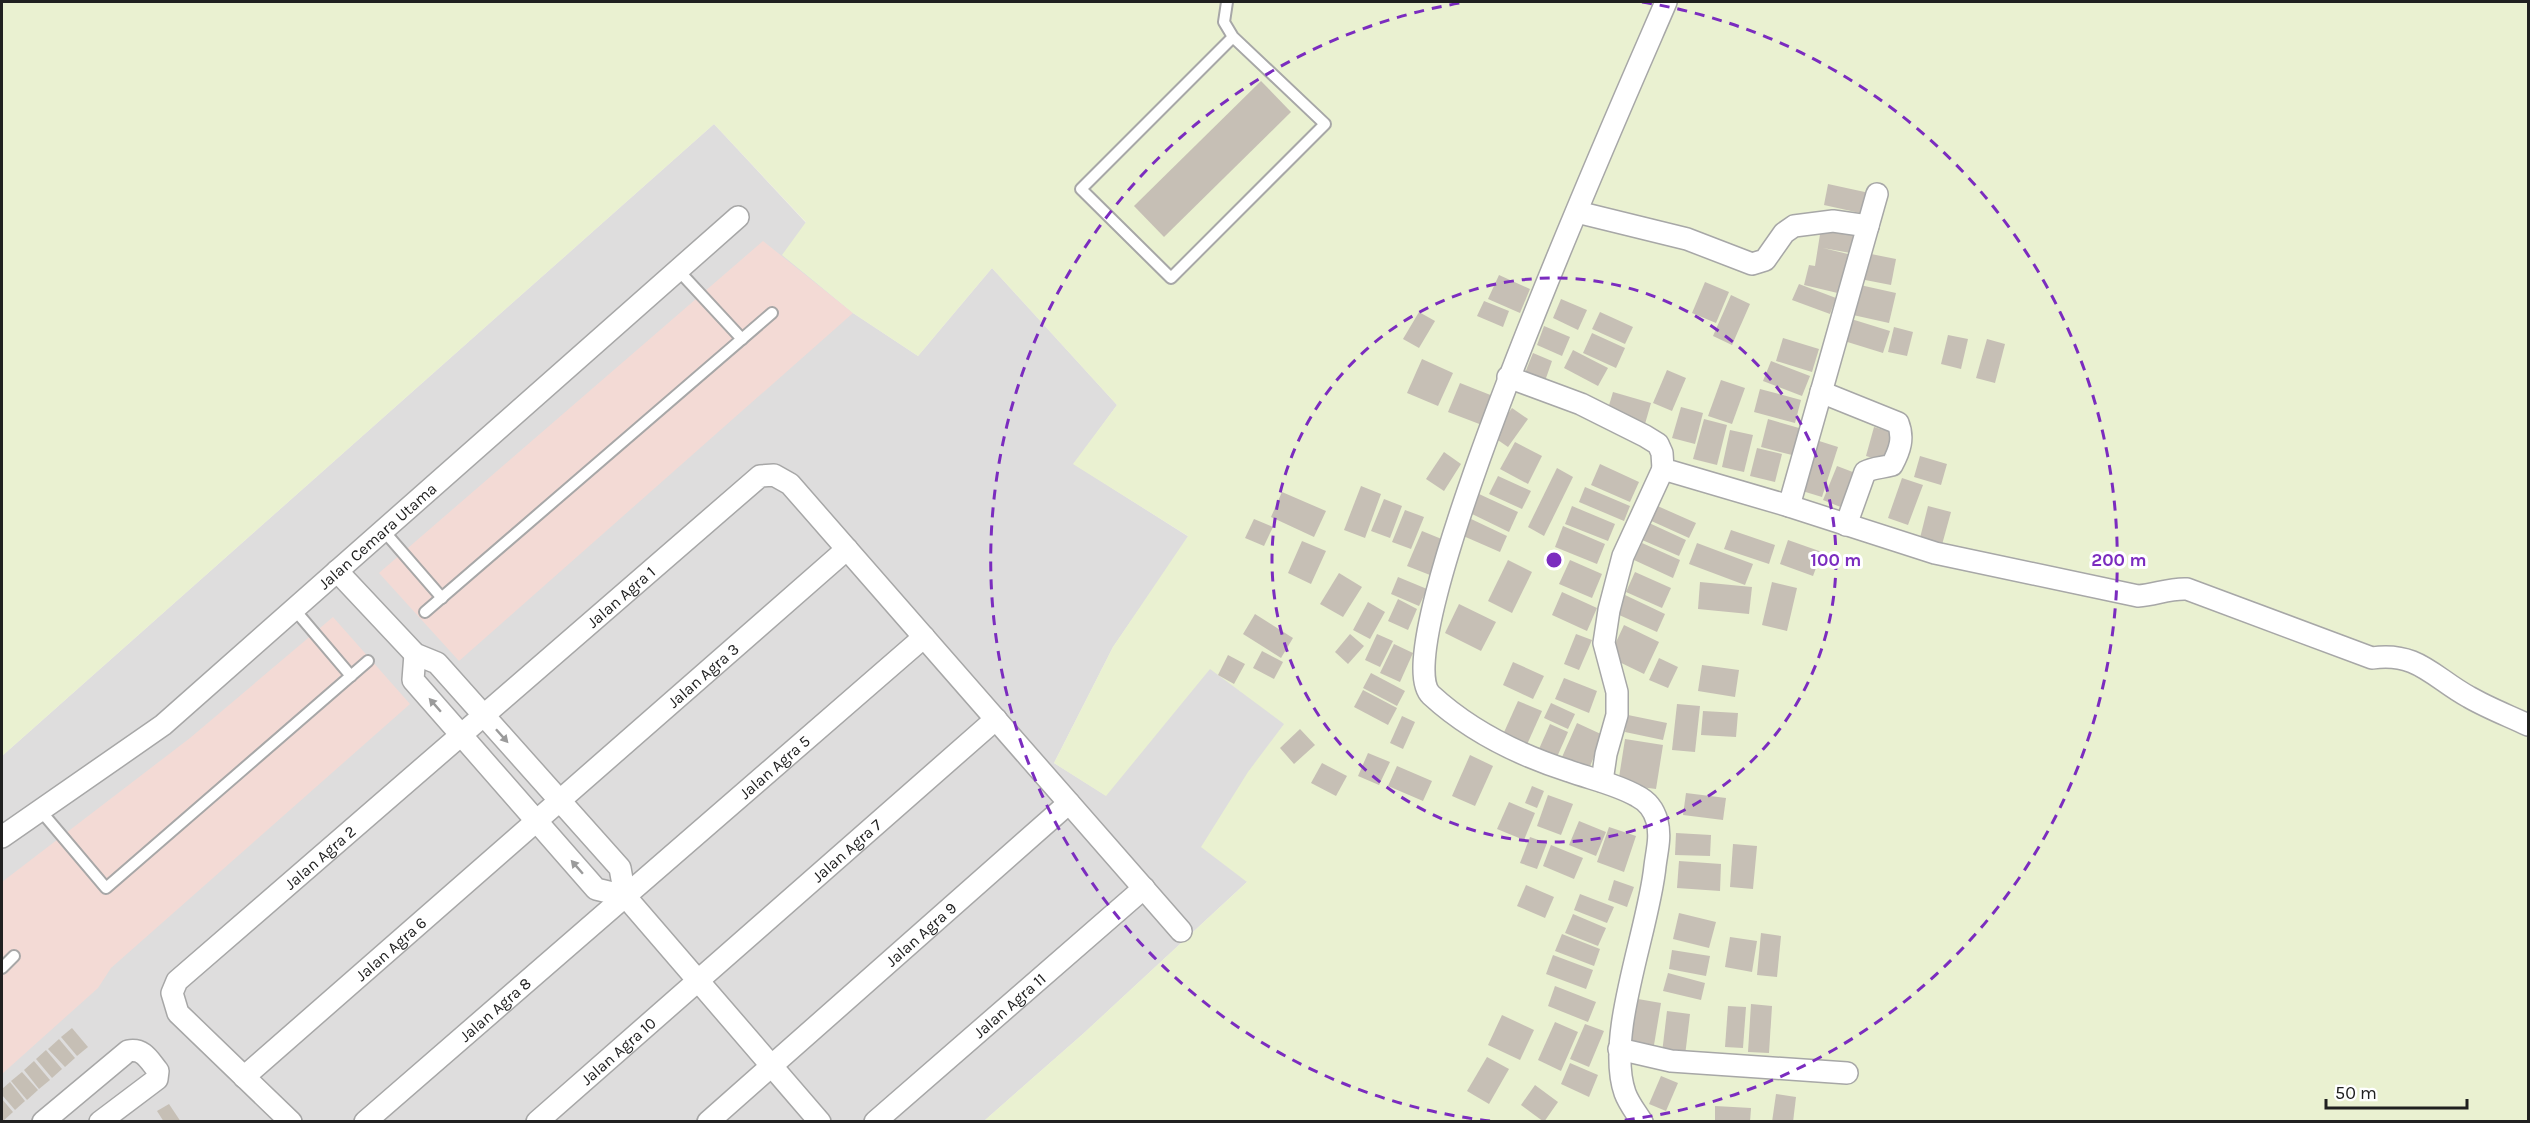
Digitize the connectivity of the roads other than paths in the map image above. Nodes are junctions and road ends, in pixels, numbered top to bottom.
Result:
1 (1227, 2) edge
2 (1666, 2) edge
3 (1233, 37) junction
4 (1877, 194) dead end
5 (1577, 212) junction
6 (738, 217) dead end
7 (1868, 226) junction
8 (678, 270) junction
9 (772, 313) dead end
10 (742, 339) junction
11 (1508, 377) junction
12 (1821, 392) junction
13 (1663, 469) junction
14 (1789, 506) junction
15 (1846, 525) junction
16 (383, 530) junction
17 (847, 549) junction
18 (337, 571) junction
19 (442, 598) junction
20 (294, 609) junction
21 (424, 612) dead end
22 (924, 637) junction
23 (414, 654) junction
24 (368, 661) dead end
25 (351, 676) junction
26 (484, 716) junction
27 (996, 720) junction
28 (2529, 726) edge
29 (461, 735) junction
30 (1602, 781) junction
31 (560, 801) junction
32 (1069, 802) junction
33 (40, 810) junction
34 (537, 821) junction
35 (2, 837) edge
36 (1144, 888) junction
37 (625, 896) junction
38 (1181, 931) dead end
39 (14, 956) dead end
40 (2, 968) edge
41 (698, 981) junction
42 (1619, 1049) junction
43 (772, 1065) junction
44 (1847, 1073) dead end
45 (244, 1077) junction
46 (43, 1122) edge
47 (100, 1122) edge
48 (291, 1122) edge
49 (365, 1122) edge
50 (537, 1122) edge
51 (708, 1122) edge
52 (820, 1122) edge
53 (875, 1122) edge
54 (1642, 1122) edge

1 - 3 lane
2 - 5 street
3 - 3 lane
4 - 7 street
5 - 7 street
5 - 11 street
6 - 8 street, Jalan Cemara Utama
7 - 12 street
8 - 10 lane
8 - 16 street, Jalan Cemara Utama
9 - 10 lane
10 - 19 lane
11 - 13 street
11 - 30 street
12 - 14 street
12 - 15 street
13 - 14 street
13 - 30 street
14 - 15 street
15 - 28 street
16 - 18 street, Jalan Cemara Utama
16 - 19 lane
17 - 22 street
17 - 26 street, Jalan Agra 1
17 - 31 street, Jalan Agra 3
18 - 20 street, Jalan Cemara Utama
18 - 23 street
19 - 21 lane
20 - 25 lane
20 - 33 street, Jalan Cemara Utama
22 - 27 street
22 - 37 street, Jalan Agra 5
23 - 26 street
29 -> 23 street
24 - 25 lane
25 - 33 lane
26 - 29 street, Jalan Agra 1
26 -> 31 street
27 - 32 street
27 - 41 street, Jalan Agra 7
29 - 34 street
29 - 45 street, Jalan Agra 2
30 - 42 street
31 - 34 street, Jalan Agra 3
31 - 37 street
32 - 36 street
32 - 43 street, Jalan Agra 9
33 - 35 street, Jalan Cemara Utama
37 -> 34 street
34 - 45 street, Jalan Agra 6
36 - 38 street
36 - 53 street, Jalan Agra 11
37 - 41 street
37 - 49 street, Jalan Agra 8
39 - 40 lane
41 - 43 street
41 - 50 street, Jalan Agra 10
42 - 44 street
42 - 54 street
43 - 51 street, Jalan Agra 9
43 - 52 street
45 - 48 street
46 - 47 street

